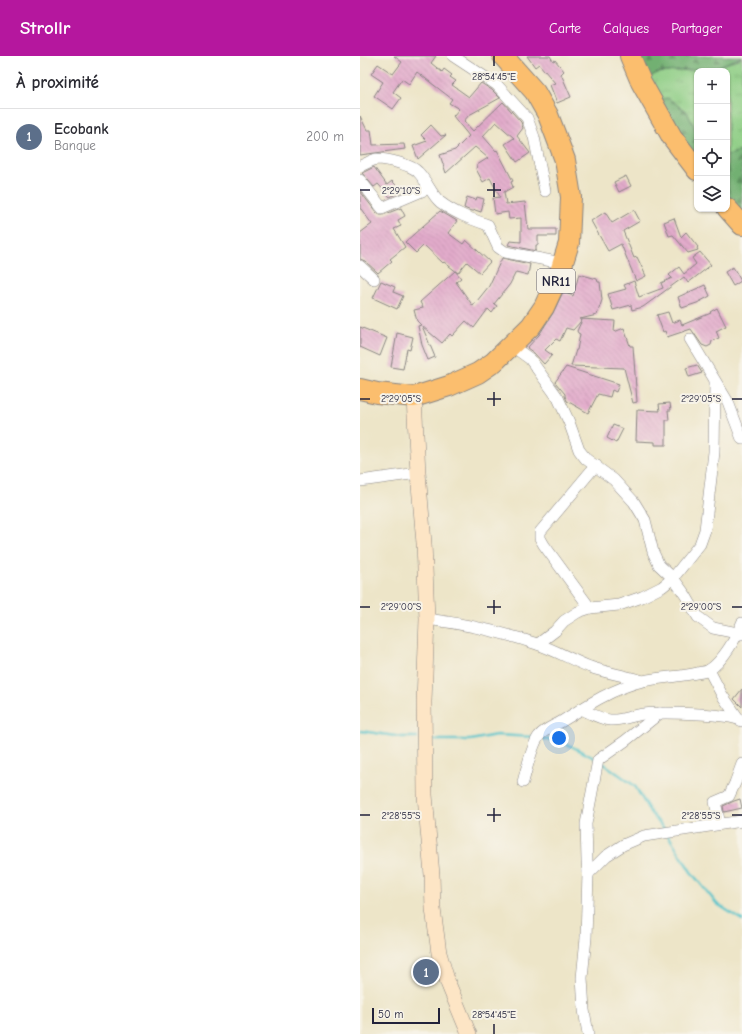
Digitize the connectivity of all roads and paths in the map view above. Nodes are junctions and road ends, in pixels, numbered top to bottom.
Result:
1 (453, 56) edge
2 (503, 56) edge
3 (630, 56) edge
4 (360, 166) edge
5 (694, 166) edge
6 (360, 180) edge
7 (429, 188) junction
8 (545, 191) dead end
9 (730, 211) edge
10 (742, 225) edge
11 (562, 264) junction
12 (360, 266) edge
13 (374, 279) dead end
14 (690, 339) dead end
15 (512, 346) junction
16 (716, 383) junction
17 (360, 389) edge
18 (414, 397) junction
19 (742, 438) edge
20 (596, 465) junction
21 (418, 473) junction
22 (360, 481) edge
23 (673, 578) junction
24 (590, 608) junction
25 (426, 619) junction
26 (741, 630) edge
27 (538, 644) junction
28 (708, 670) junction
29 (644, 681) junction
30 (581, 709) junction
31 (660, 713) junction
32 (740, 720) edge
33 (742, 764) edge
34 (523, 782) dead end
35 (742, 821) edge
36 (720, 824) junction
37 (588, 874) junction
38 (469, 1034) edge
39 (588, 1034) edge

1 - 8 street
2 - 11 highway, NR11
3 - 5 highway
4 - 7 street
6 - 7 street
7 - 11 street
9 - 10 highway
11 - 15 highway, NR11
12 - 13 street
14 - 16 street
15 - 18 highway, NR11
15 - 20 street
16 - 19 street
16 - 23 street
17 - 18 highway, NR11
18 - 21 street
20 - 23 street
20 - 24 street
21 - 22 street
21 - 25 street
23 - 24 street
23 - 26 street
24 - 27 street
25 - 27 street
25 - 38 street
26 - 28 street
27 - 29 street
28 - 29 street
28 - 32 street
29 - 30 street
30 - 31 street
30 - 34 street
31 - 32 street
31 - 37 street
33 - 36 street
35 - 36 street
36 - 37 street
37 - 39 street

